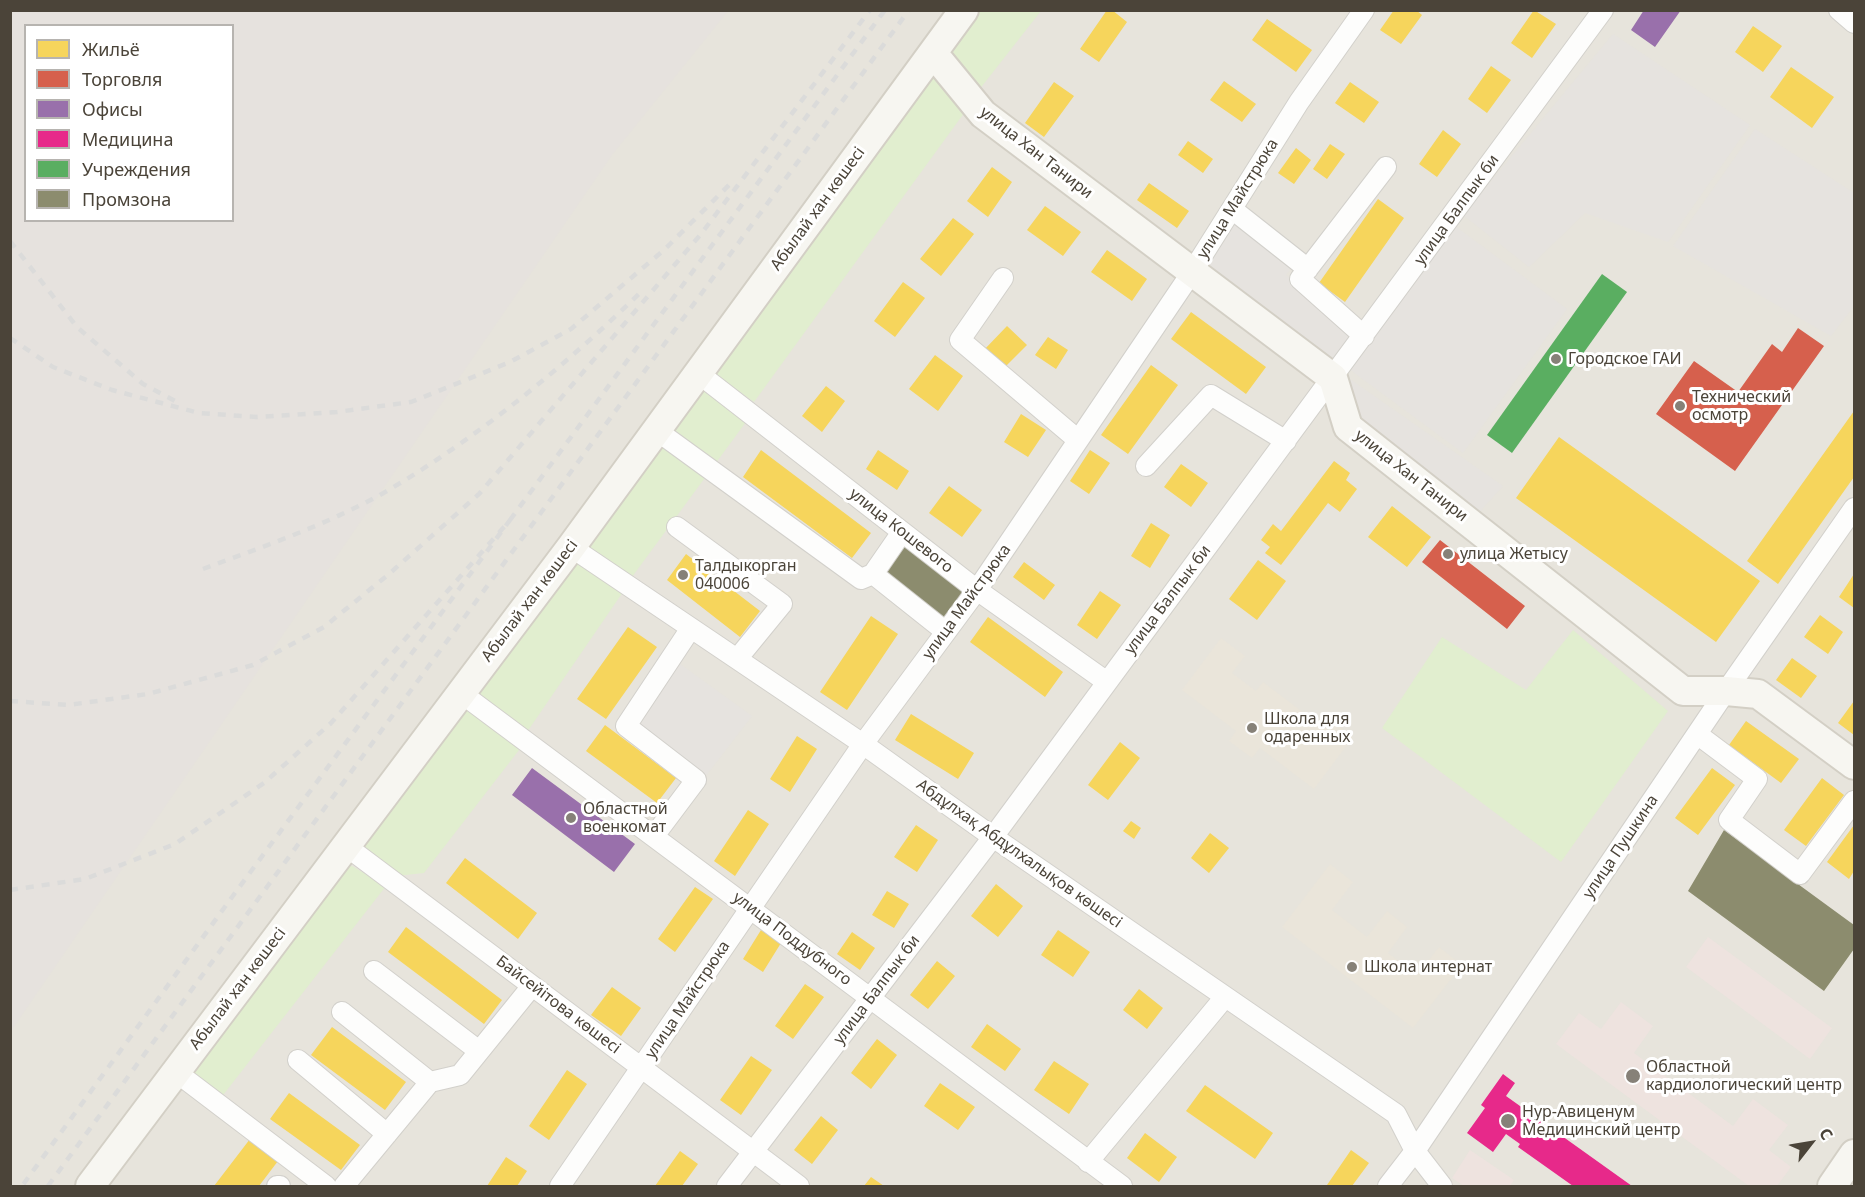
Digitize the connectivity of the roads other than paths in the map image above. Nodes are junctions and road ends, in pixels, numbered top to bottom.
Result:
1 (964, 10) edge
2 (1364, 10) edge
3 (1603, 10) edge
4 (1839, 10) edge
5 (1854, 23) edge
6 (933, 53) junction
7 (1386, 167) dead end
8 (1232, 209) junction
9 (1308, 269) junction
10 (1192, 272) junction
11 (1003, 278) dead end
12 (1364, 336) junction
13 (698, 374) junction
14 (1333, 378) junction
15 (656, 430) junction
16 (1078, 440) junction
17 (1286, 441) junction
18 (1146, 466) dead end
19 (1854, 508) edge
20 (677, 527) dead end
21 (902, 532) junction
22 (571, 547) junction
23 (873, 574) junction
24 (977, 590) junction
25 (691, 628) junction
26 (946, 632) junction
27 (736, 659) junction
28 (1107, 682) junction
29 (1726, 691) junction
30 (461, 693) junction
31 (1697, 734) junction
32 (863, 744) junction
33 (1854, 765) edge
34 (1854, 801) edge
35 (654, 836) junction
36 (993, 837) junction
37 (346, 846) junction
38 (751, 908) junction
39 (374, 971) dead end
40 (532, 986) junction
41 (1225, 997) junction
42 (870, 998) junction
43 (342, 1012) dead end
44 (479, 1051) junction
45 (298, 1060) dead end
46 (641, 1068) junction
47 (176, 1072) junction
48 (430, 1082) junction
49 (387, 1134) junction
50 (1415, 1151) junction
51 (753, 1152) junction
52 (1854, 1154) edge
53 (1088, 1162) junction
54 (91, 1186) edge
55 (326, 1186) edge
56 (344, 1186) edge
57 (560, 1186) edge
58 (727, 1186) edge
59 (799, 1186) edge
60 (1122, 1186) edge
61 (1388, 1186) edge
62 (1442, 1186) edge
63 (1832, 1186) edge

1 - 6 main road, Абылай хан көшесі
2 - 8 street, улица Майстрюка
3 - 12 street, улица Балпык би
4 - 5 street
6 - 10 main road, улица Хан Танири
6 - 13 main road, Абылай хан көшесі
7 - 9 street
8 - 9 street
8 - 10 street, улица Майстрюка
9 - 12 street
10 - 14 main road, улица Хан Танири
10 - 16 street, улица Майстрюка
11 - 16 street
12 - 14 street, улица Балпык би
13 - 15 main road, Абылай хан көшесі
13 - 21 street, улица Кошевого
14 - 17 street, улица Балпык би
14 - 29 main road, улица Хан Танири
15 - 22 main road, Абылай хан көшесі
15 - 23 street
16 - 24 street, улица Майстрюка
17 - 18 street
17 - 28 street, улица Балпык би
19 - 29 street, улица Пушкина
20 - 27 street
21 - 23 street
21 - 24 street, улица Кошевого
22 - 25 street, Абдұлхақ Абдұлхалықов көшесі
22 - 30 main road, Абылай хан көшесі
23 - 26 street
24 - 26 street, улица Майстрюка
24 - 28 street, улица Кошевого
25 - 27 street, Абдұлхақ Абдұлхалықов көшесі
25 - 35 street
26 - 32 street, улица Майстрюка
27 - 32 street, Абдұлхақ Абдұлхалықов көшесі
28 - 36 street, улица Балпык би
29 - 31 street, улица Пушкина
29 - 33 main road, улица Хан Танири
30 - 35 street, улица Поддубного
30 - 37 main road, Абылай хан көшесі
31 - 34 street
31 - 50 street, улица Пушкина
32 - 36 street, Абдұлхақ Абдұлхалықов көшесі
32 - 38 street, улица Майстрюка
35 - 38 street, улица Поддубного
36 - 41 street, Абдұлхақ Абдұлхалықов көшесі
36 - 42 street, улица Балпык би
37 - 40 street, Байсейітова көшесі
37 - 47 main road, Абылай хан көшесі
38 - 42 street, улица Поддубного
38 - 46 street, улица Майстрюка
39 - 44 street
40 - 44 street
40 - 46 street, Байсейітова көшесі
41 - 50 street, Абдұлхақ Абдұлхалықов көшесі
41 - 53 street
42 - 51 street, улица Балпык би
42 - 53 street, улица Поддубного
43 - 48 street
44 - 48 street
45 - 49 street
46 - 51 street, Байсейітова көшесі
46 - 57 street, улица Майстрюка
47 - 54 main road, Абылай хан көшесі
47 - 55 street
48 - 49 street
49 - 56 street
50 - 61 street, улица Пушкина
50 - 62 street, Абдұлхақ Абдұлхалықов көшесі
51 - 58 street, улица Балпык би
51 - 59 street, Байсейітова көшесі
52 - 63 main road
53 - 60 street, улица Поддубного

